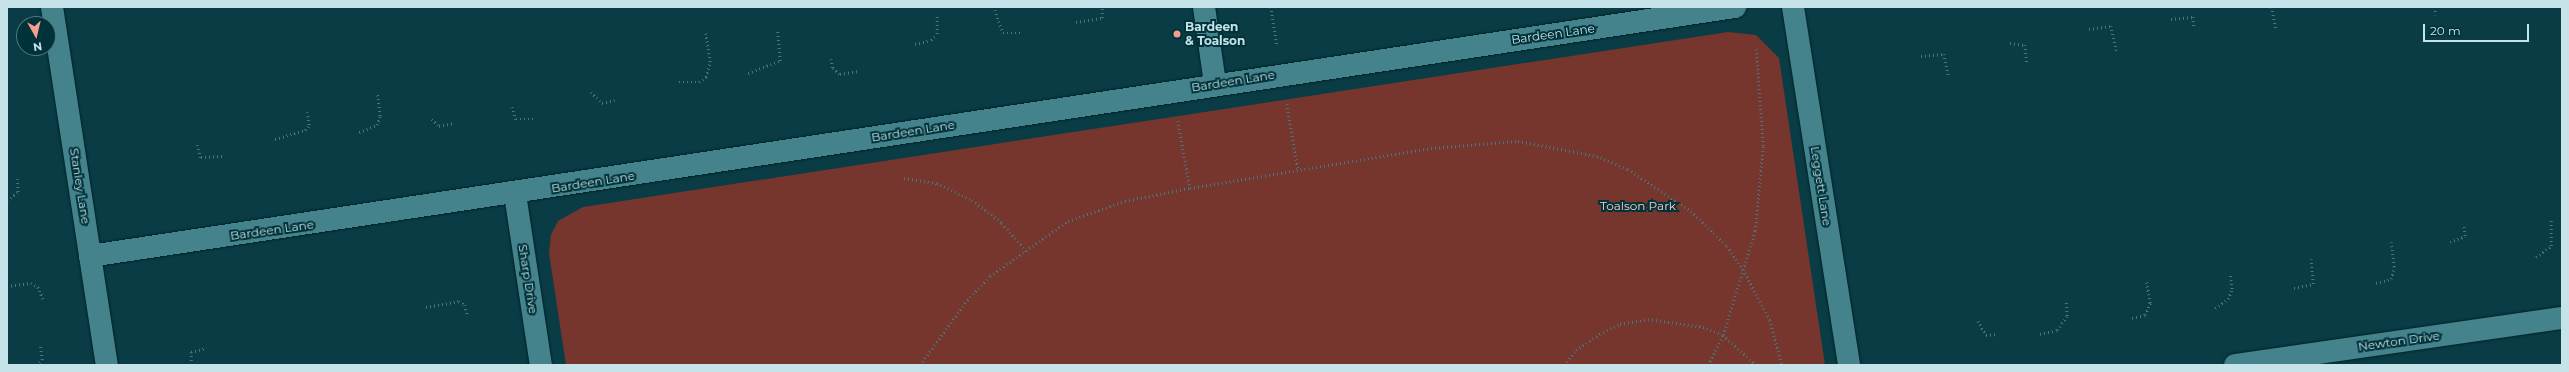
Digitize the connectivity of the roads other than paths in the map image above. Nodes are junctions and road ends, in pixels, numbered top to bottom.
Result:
1 (52, 7) edge
2 (1204, 7) edge
3 (1735, 7) edge
4 (1793, 7) edge
5 (1215, 83) junction
6 (515, 194) junction
7 (90, 256) junction
8 (2562, 318) edge
9 (107, 365) edge
10 (541, 365) edge
11 (1849, 365) edge
12 (2235, 365) edge

1 - 7 street, Stanley Lane
2 - 5 street
3 - 5 street, Bardeen Lane
4 - 11 street, Leggett Lane
5 - 6 street, Bardeen Lane
6 - 7 street, Bardeen Lane
6 - 10 street, Sharp Drive
7 - 9 street, Stanley Lane
8 - 12 street, Newton Drive

